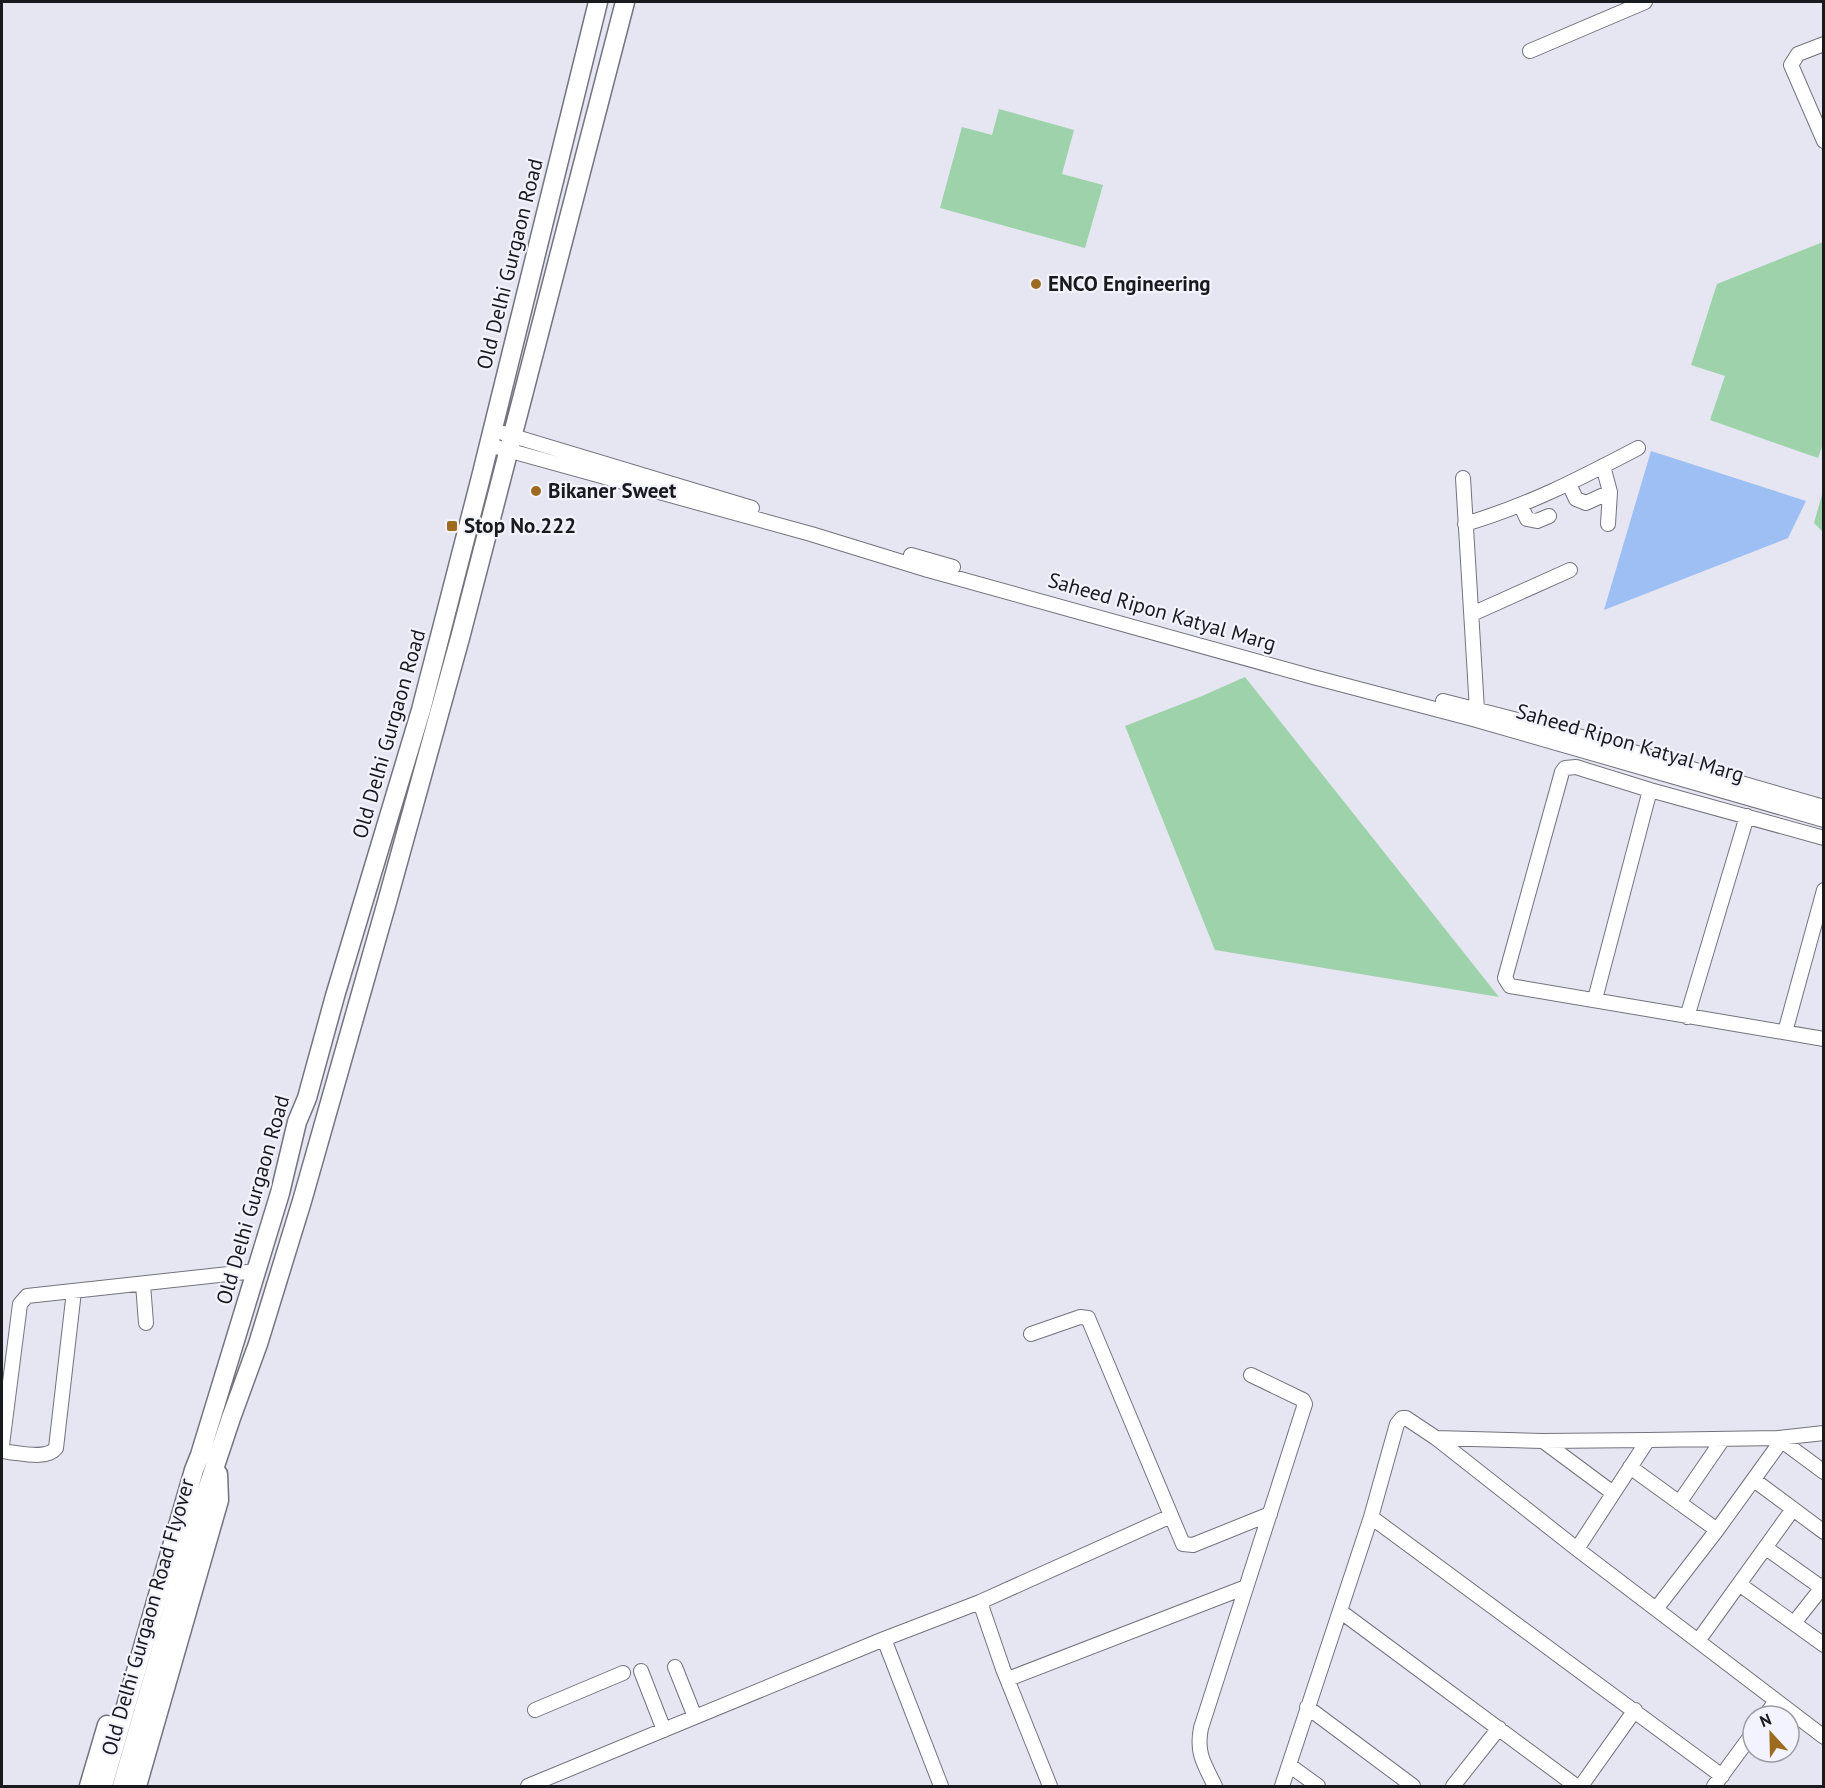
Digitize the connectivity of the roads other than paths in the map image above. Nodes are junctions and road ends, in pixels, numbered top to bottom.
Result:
1 (598, 2) edge
2 (625, 2) edge
3 (1645, 2) edge
4 (1824, 44) edge
5 (1530, 51) dead end
6 (1824, 141) edge
7 (491, 438) junction
8 (510, 443) junction
9 (1638, 448) dead end
10 (1604, 466) junction
11 (1463, 478) dead end
12 (1569, 484) junction
13 (1610, 492) junction
14 (1521, 506) junction
15 (1549, 516) dead end
16 (1465, 524) junction
17 (1608, 524) dead end
18 (1570, 570) dead end
19 (1472, 615) junction
20 (1224, 647) junction
21 (1477, 710) junction
22 (1566, 739) junction
23 (1650, 790) junction
24 (1824, 807) edge
25 (1747, 816) junction
26 (1824, 820) edge
27 (1824, 838) edge
28 (1824, 890) edge
29 (1595, 999) junction
30 (1687, 1017) junction
31 (1785, 1032) junction
32 (1824, 1039) edge
33 (256, 1271) junction
34 (143, 1284) junction
35 (74, 1291) junction
36 (146, 1323) dead end
37 (1031, 1334) dead end
38 (1251, 1375) dead end
39 (1824, 1433) edge
40 (1436, 1438) junction
41 (1723, 1439) junction
42 (1780, 1439) junction
43 (1648, 1440) junction
44 (1543, 1441) junction
45 (2, 1446) edge
46 (217, 1460) junction
47 (1630, 1467) junction
48 (194, 1470) junction
49 (1824, 1472) edge
50 (1754, 1480) junction
51 (1613, 1493) junction
52 (1679, 1503) junction
53 (1793, 1509) junction
54 (1270, 1514) junction
55 (1171, 1516) junction
56 (1371, 1517) junction
57 (1822, 1527) edge
58 (1717, 1530) junction
59 (1766, 1548) junction
60 (1577, 1549) junction
61 (1739, 1584) junction
62 (1823, 1586) edge
63 (1246, 1587) junction
64 (980, 1602) junction
65 (1656, 1609) junction
66 (1340, 1611) junction
67 (1794, 1623) junction
68 (884, 1639) junction
69 (1698, 1641) junction
70 (1824, 1645) edge
71 (675, 1667) dead end
72 (641, 1671) dead end
73 (623, 1673) dead end
74 (1008, 1679) junction
75 (1776, 1701) junction
76 (1774, 1704) edge
77 (1307, 1707) junction
78 (535, 1710) dead end
79 (1635, 1710) junction
80 (695, 1717) junction
81 (1499, 1728) junction
82 (664, 1730) junction
83 (1824, 1737) edge
84 (1741, 1749) edge
85 (1288, 1766) junction
86 (1718, 1781) edge
87 (89, 1786) edge
88 (103, 1786) edge
89 (122, 1786) edge
90 (137, 1786) edge
91 (528, 1786) edge
92 (941, 1786) edge
93 (1050, 1786) edge
94 (1215, 1786) edge
95 (1282, 1786) edge
96 (1318, 1786) edge
97 (1413, 1786) edge
98 (1454, 1786) edge
99 (1576, 1786) edge
100 (1581, 1786) edge

1 - 7 main road, Old Delhi Gurgaon Road
2 - 8 main road, Old Delhi Gurgaon Road
3 - 5 street
4 - 6 street
7 - 8 street, Saheed Ripon Katyal Marg
7 - 33 main road, Old Delhi Gurgaon Road
8 - 20 street, Saheed Ripon Katyal Marg
8 - 46 main road, Old Delhi Gurgaon Road
9 - 10 street
10 - 12 street
10 - 13 street
11 - 16 street
12 - 13 street
12 - 14 street
13 - 17 street
14 - 15 street
14 - 16 street
16 - 19 street
18 - 19 street
19 - 21 street
20 - 21 street, Saheed Ripon Katyal Marg
20 - 22 street, Saheed Ripon Katyal Marg
21 - 22 street, Saheed Ripon Katyal Marg
22 - 24 street, Saheed Ripon Katyal Marg
22 - 26 street, Saheed Ripon Katyal Marg
23 - 25 street
23 - 29 street
23 - 29 street
25 - 27 street
25 - 30 street
28 - 31 street
29 - 30 street
30 - 31 street
31 - 32 street
33 - 34 street
33 - 48 main road, Old Delhi Gurgaon Road
34 - 35 street
34 - 36 street
35 - 45 street
35 - 45 street
37 - 55 street
38 - 54 street
39 - 42 street
40 - 44 street
40 - 56 street
40 - 60 street
41 - 42 street
41 - 43 street
41 - 52 street
42 - 49 street
42 - 50 street
43 - 44 street
43 - 47 street
44 - 51 street
46 - 89 main road, Old Delhi Gurgaon Road Flyover
46 - 90 main road
47 - 51 street
47 - 52 street
48 - 87 main road
48 - 88 main road, Old Delhi Gurgaon Road Flyover
50 - 53 street
50 - 58 street
51 - 60 street
52 - 58 street
53 - 57 street
53 - 59 street
54 - 55 street
54 - 63 street
55 - 64 street
56 - 66 street
56 - 79 street
58 - 65 street
59 - 61 street
59 - 62 street
60 - 65 street
61 - 67 street
61 - 69 street
62 - 67 street
63 - 74 street
63 - 94 street
64 - 68 street
64 - 74 street
65 - 69 street
66 - 77 street
66 - 81 street
67 - 70 street
68 - 80 street
68 - 92 street
69 - 75 street
71 - 80 street
72 - 82 street
73 - 78 street
74 - 93 street
75 - 76 street
75 - 83 street
77 - 85 street
77 - 97 street
79 - 86 street
79 - 100 street
80 - 82 street
81 - 98 street
81 - 99 street
82 - 91 street
84 - 86 street
85 - 95 street
85 - 96 street

